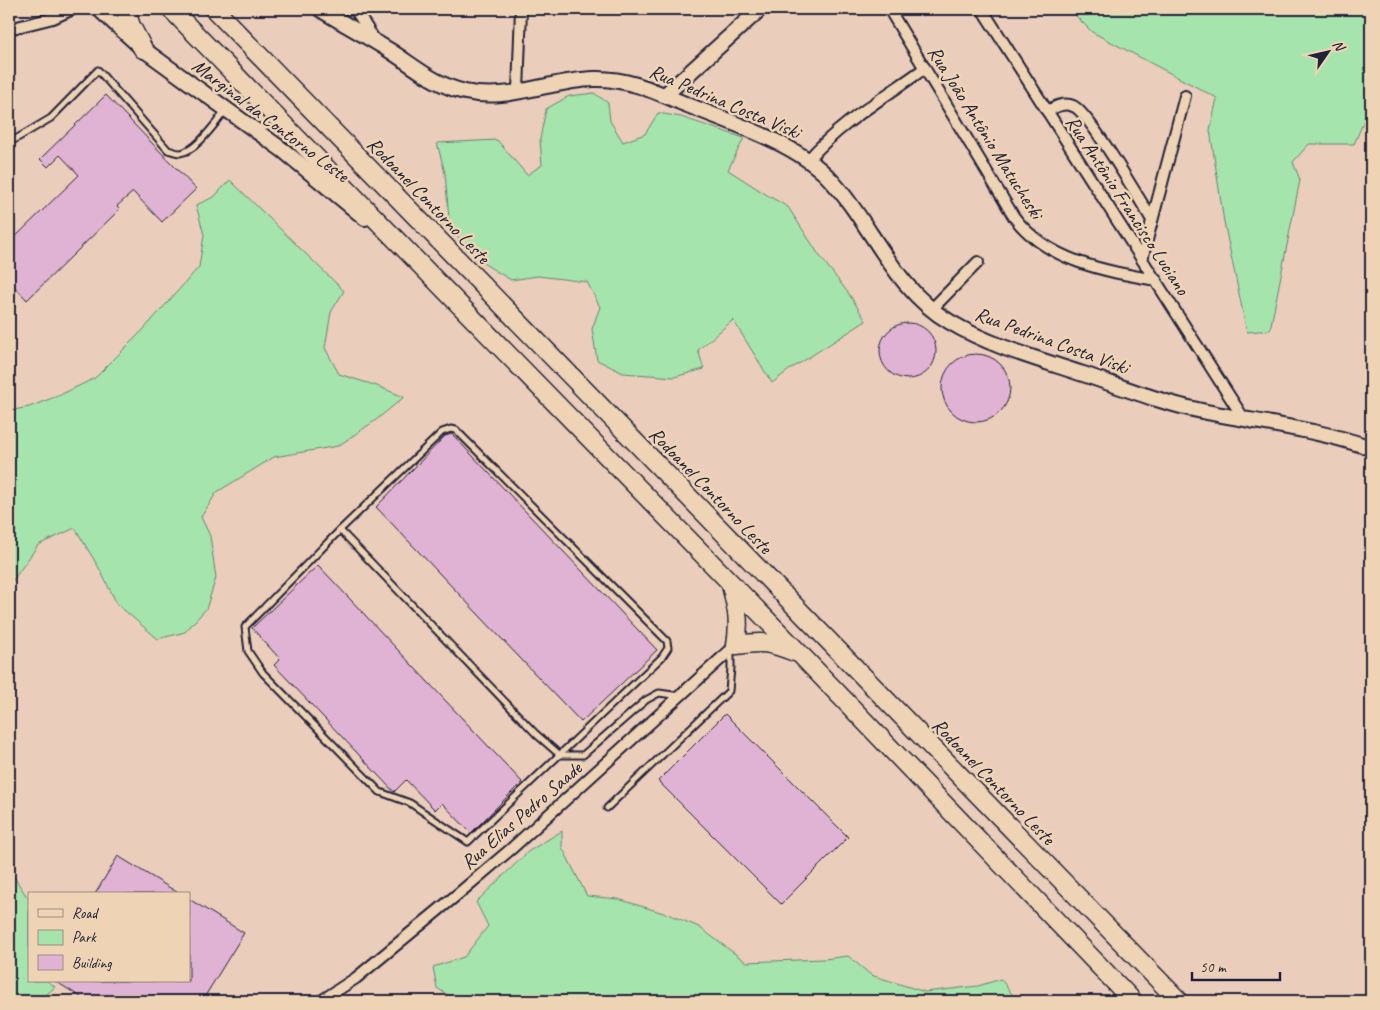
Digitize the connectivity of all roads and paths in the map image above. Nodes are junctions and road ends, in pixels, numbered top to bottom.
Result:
1 (73, 9) edge
2 (99, 9) edge
3 (125, 9) edge
4 (171, 9) edge
5 (214, 9) edge
6 (320, 9) edge
7 (355, 9) edge
8 (521, 9) edge
9 (760, 9) edge
10 (889, 9) edge
11 (982, 9) edge
12 (9, 29) edge
13 (376, 42) junction
14 (143, 49) junction
15 (924, 68) junction
16 (518, 91) junction
17 (665, 95) junction
18 (1185, 96) dead end
19 (227, 109) junction
20 (1047, 111) junction
21 (9, 143) edge
22 (808, 160) junction
23 (1152, 220) junction
24 (1142, 259) junction
25 (978, 262) dead end
26 (418, 264) junction
27 (1156, 280) junction
28 (931, 310) junction
29 (1244, 419) junction
30 (1371, 448) edge
31 (340, 530) junction
32 (730, 582) junction
33 (734, 648) junction
34 (800, 654) junction
35 (680, 696) junction
36 (560, 755) junction
37 (607, 808) dead end
38 (321, 1001) edge
39 (1133, 1001) edge
40 (1179, 1001) edge

1 - 12 street
2 - 14 street, Marginal da Contorno Leste
3 - 14 highway
4 - 26 highway
5 - 40 highway, Rodoanel Contorno Leste
6 - 13 street, Rua Pedrina Costa Viski
7 - 13 street
8 - 16 street
9 - 17 street
10 - 15 street, Rua João Antônio Matucheski
11 - 20 street, Rua Antônio Francisco Luciano
13 - 16 street, Rua Pedrina Costa Viski
14 - 19 street, Marginal da Contorno Leste
15 - 22 street
15 - 27 street, Rua João Antônio Matucheski
16 - 17 street, Rua Pedrina Costa Viski
17 - 22 street, Rua Pedrina Costa Viski
18 - 23 street
19 - 21 lane
19 - 26 street, Marginal da Contorno Leste
20 - 23 street
20 - 24 street, Rua Antônio Francisco Luciano
22 - 28 street, Rua Pedrina Costa Viski
23 - 24 street
24 - 27 street, Rua Antônio Francisco Luciano
25 - 28 street
26 - 32 highway
27 - 29 street, Rua Antônio Francisco Luciano
28 - 29 street, Rua Pedrina Costa Viski
29 - 30 street, Rua Pedrina Costa Viski
31 - 36 lane
31 - 36 lane
31 - 36 lane
32 - 33 highway
32 - 34 highway
33 - 34 highway
33 - 35 street, Rua Elias Pedro Saade
33 - 37 lane
34 - 39 highway
35 - 36 lane
35 - 38 street, Rua Elias Pedro Saade

